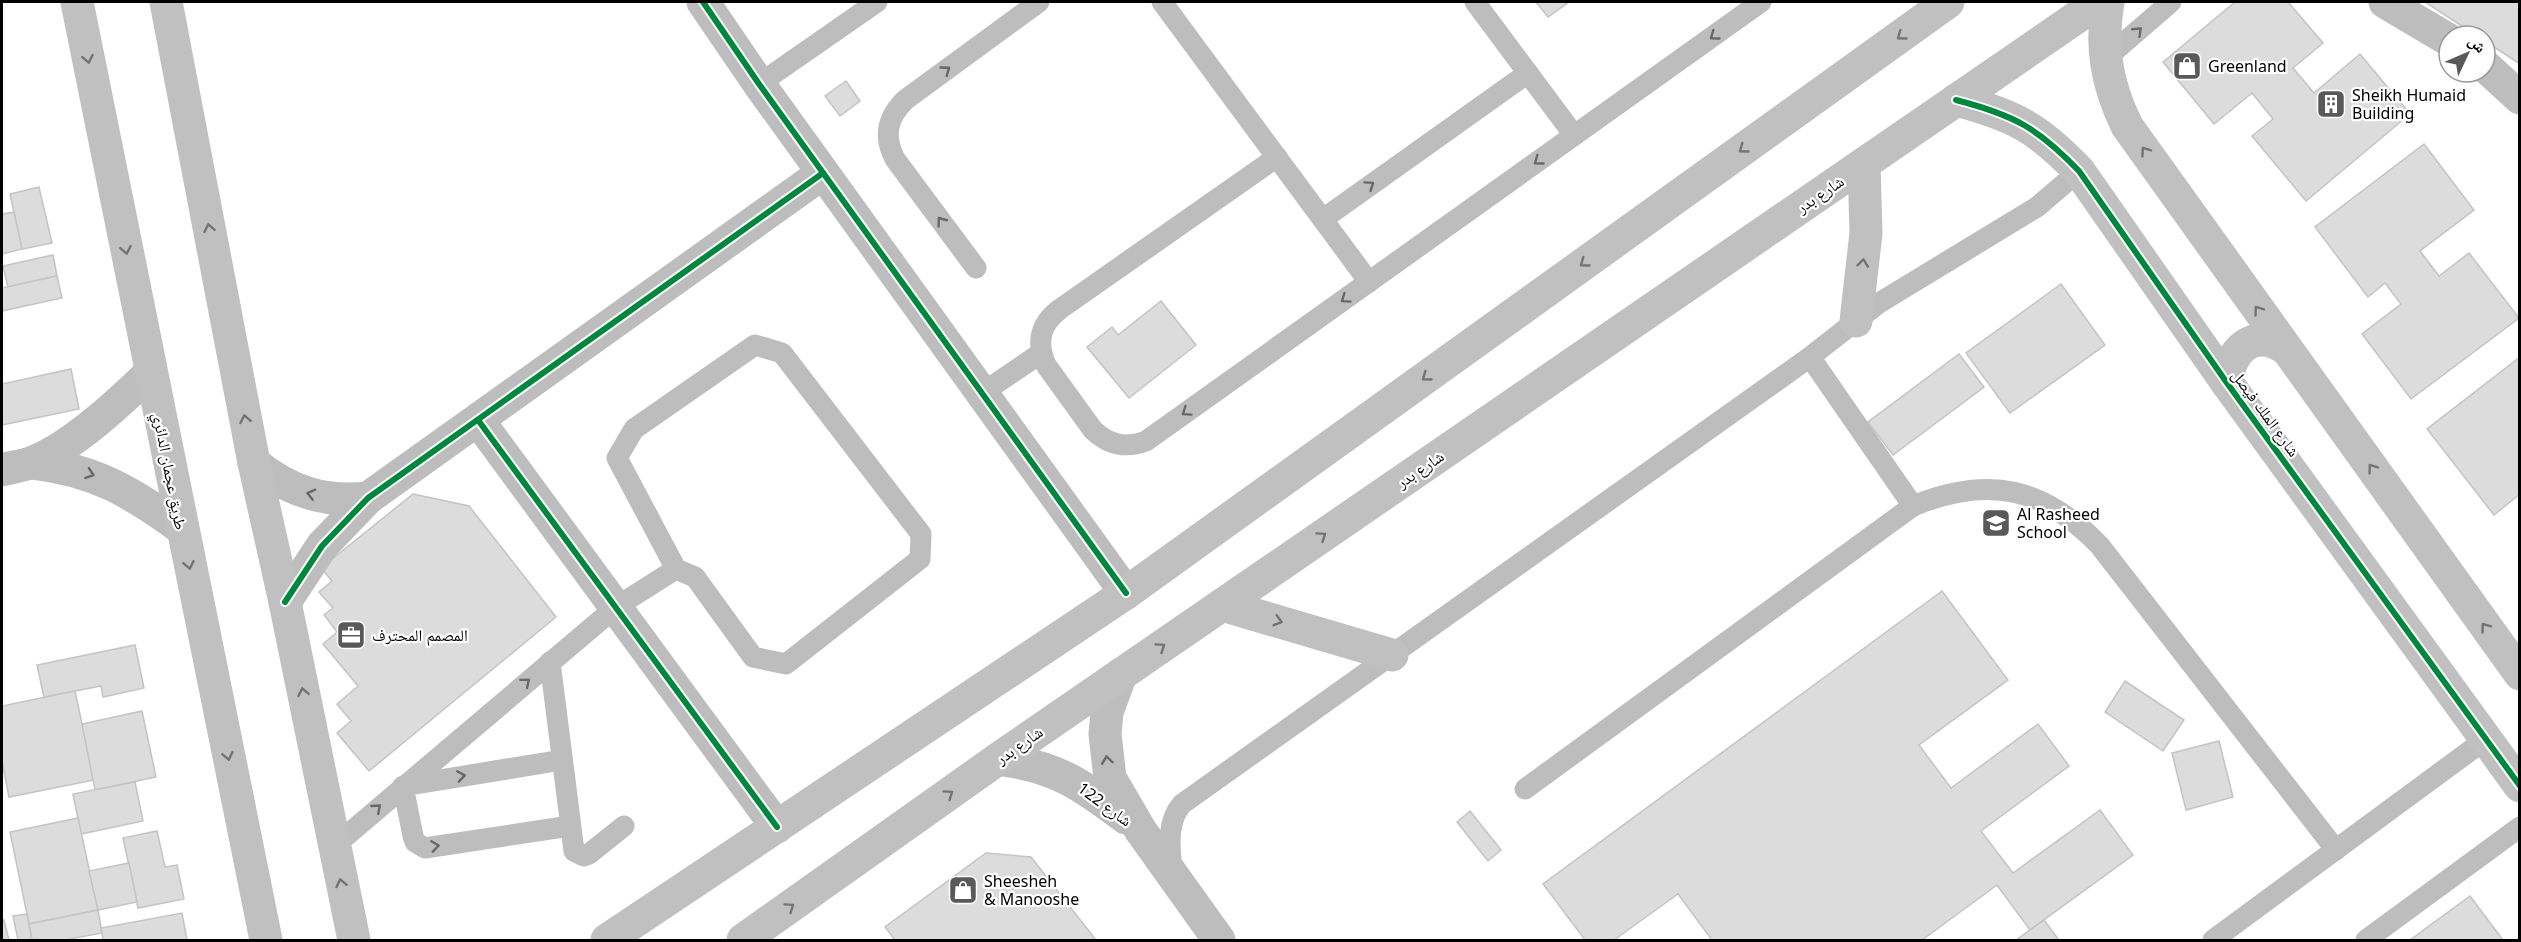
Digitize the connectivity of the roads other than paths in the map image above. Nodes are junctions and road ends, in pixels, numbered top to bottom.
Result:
1 (77, 2) edge
2 (166, 2) edge
3 (703, 2) edge
4 (877, 2) edge
5 (1039, 2) edge
6 (1162, 2) edge
7 (1475, 2) edge
8 (1761, 2) edge
9 (2099, 2) edge
10 (2108, 2) edge
11 (2171, 2) edge
12 (2385, 2) edge
13 (1938, 5) edge
14 (2437, 33) edge
15 (2105, 59) junction
16 (1528, 73) junction
17 (2497, 77) edge
18 (759, 84) junction
19 (2520, 98) edge
20 (1956, 100) junction
21 (1574, 135) junction
22 (1277, 157) junction
23 (1864, 164) junction
24 (2079, 171) junction
25 (823, 172) junction
26 (1323, 219) junction
27 (976, 268) dead end
28 (1369, 282) junction
29 (1856, 321) junction
30 (2285, 348) junction
31 (1041, 353) junction
32 (1809, 357) junction
33 (150, 373) junction
34 (2227, 383) junction
35 (982, 393) junction
36 (478, 420) junction
37 (33, 463) junction
38 (254, 463) junction
39 (2, 470) edge
40 (368, 498) junction
41 (1913, 506) junction
42 (181, 528) junction
43 (676, 569) junction
44 (1126, 593) junction
45 (285, 602) junction
46 (1222, 605) junction
47 (616, 607) junction
48 (1392, 655) junction
49 (550, 662) junction
50 (1121, 674) junction
51 (2520, 674) edge
52 (2486, 739) junction
53 (998, 759) junction
54 (562, 760) junction
55 (404, 786) junction
56 (2520, 786) edge
57 (1525, 789) dead end
58 (570, 826) junction
59 (624, 826) dead end
60 (777, 827) junction
61 (2520, 827) edge
62 (1141, 831) junction
63 (333, 847) junction
64 (2336, 850) junction
65 (1173, 875) junction
66 (696, 881) junction
67 (266, 940) edge
68 (354, 940) edge
69 (607, 940) edge
70 (638, 940) edge
71 (743, 940) edge
72 (1219, 940) edge
73 (2213, 940) edge
74 (2367, 940) edge

1 -> 33 main road, طريق عجمان الدائري
38 -> 2 main road
3 - 18 street
4 - 18 lane
27 -> 5 lane
6 - 22 lane
7 - 16 lane
8 -> 21 lane
9 - 20 main road, شارع بدر
10 - 15 main road
15 -> 11 lane
12 - 14 street
13 -> 44 main road
30 -> 15 main road
16 - 21 lane
26 -> 16 lane
17 - 19 street
18 - 25 street
20 - 23 main road, شارع بدر
20 - 24 main road, شارع الملك فيصل
21 -> 28 lane
22 - 26 lane
22 - 31 lane
29 -> 23 main road
46 -> 23 main road, شارع بدر
24 - 29 lane
24 - 34 main road, شارع الملك فيصل
25 - 35 street
25 - 36 street
26 - 28 lane
28 -> 31 lane
29 - 32 lane
30 - 34 main road
51 -> 30 main road
31 - 35 lane
32 - 41 lane
32 - 48 lane
33 - 37 street
33 - 42 main road, طريق عجمان الدائري
34 - 52 main road, شارع الملك فيصل
35 - 44 street
36 - 40 street
36 - 47 street
37 - 39 street
37 -> 42 street
40 -> 38 street
38 - 45 main road
40 - 45 street
41 - 57 lane
41 - 64 lane
42 -> 67 main road, طريق عجمان الدائري
43 - 43 lane
43 - 47 lane
44 - 60 main road
63 -> 45 main road
46 -> 48 main road
50 -> 46 main road, شارع بدر
47 - 49 lane
47 - 60 street
48 - 65 lane
49 - 54 lane
55 -> 49 lane
50 - 53 main road, شارع بدر
62 -> 50 street, شارع 122
52 - 56 main road, شارع الملك فيصل
52 - 64 lane
53 - 62 street, شارع 122
71 -> 53 main road, شارع بدر
55 -> 54 lane
54 - 58 lane
55 -> 58 lane
63 -> 55 lane
58 - 59 lane
60 - 66 main road
61 - 74 lane
62 - 65 street, شارع 122
68 -> 63 main road
64 - 73 lane
65 - 72 street, شارع 122
66 - 69 main road
66 - 70 main road

